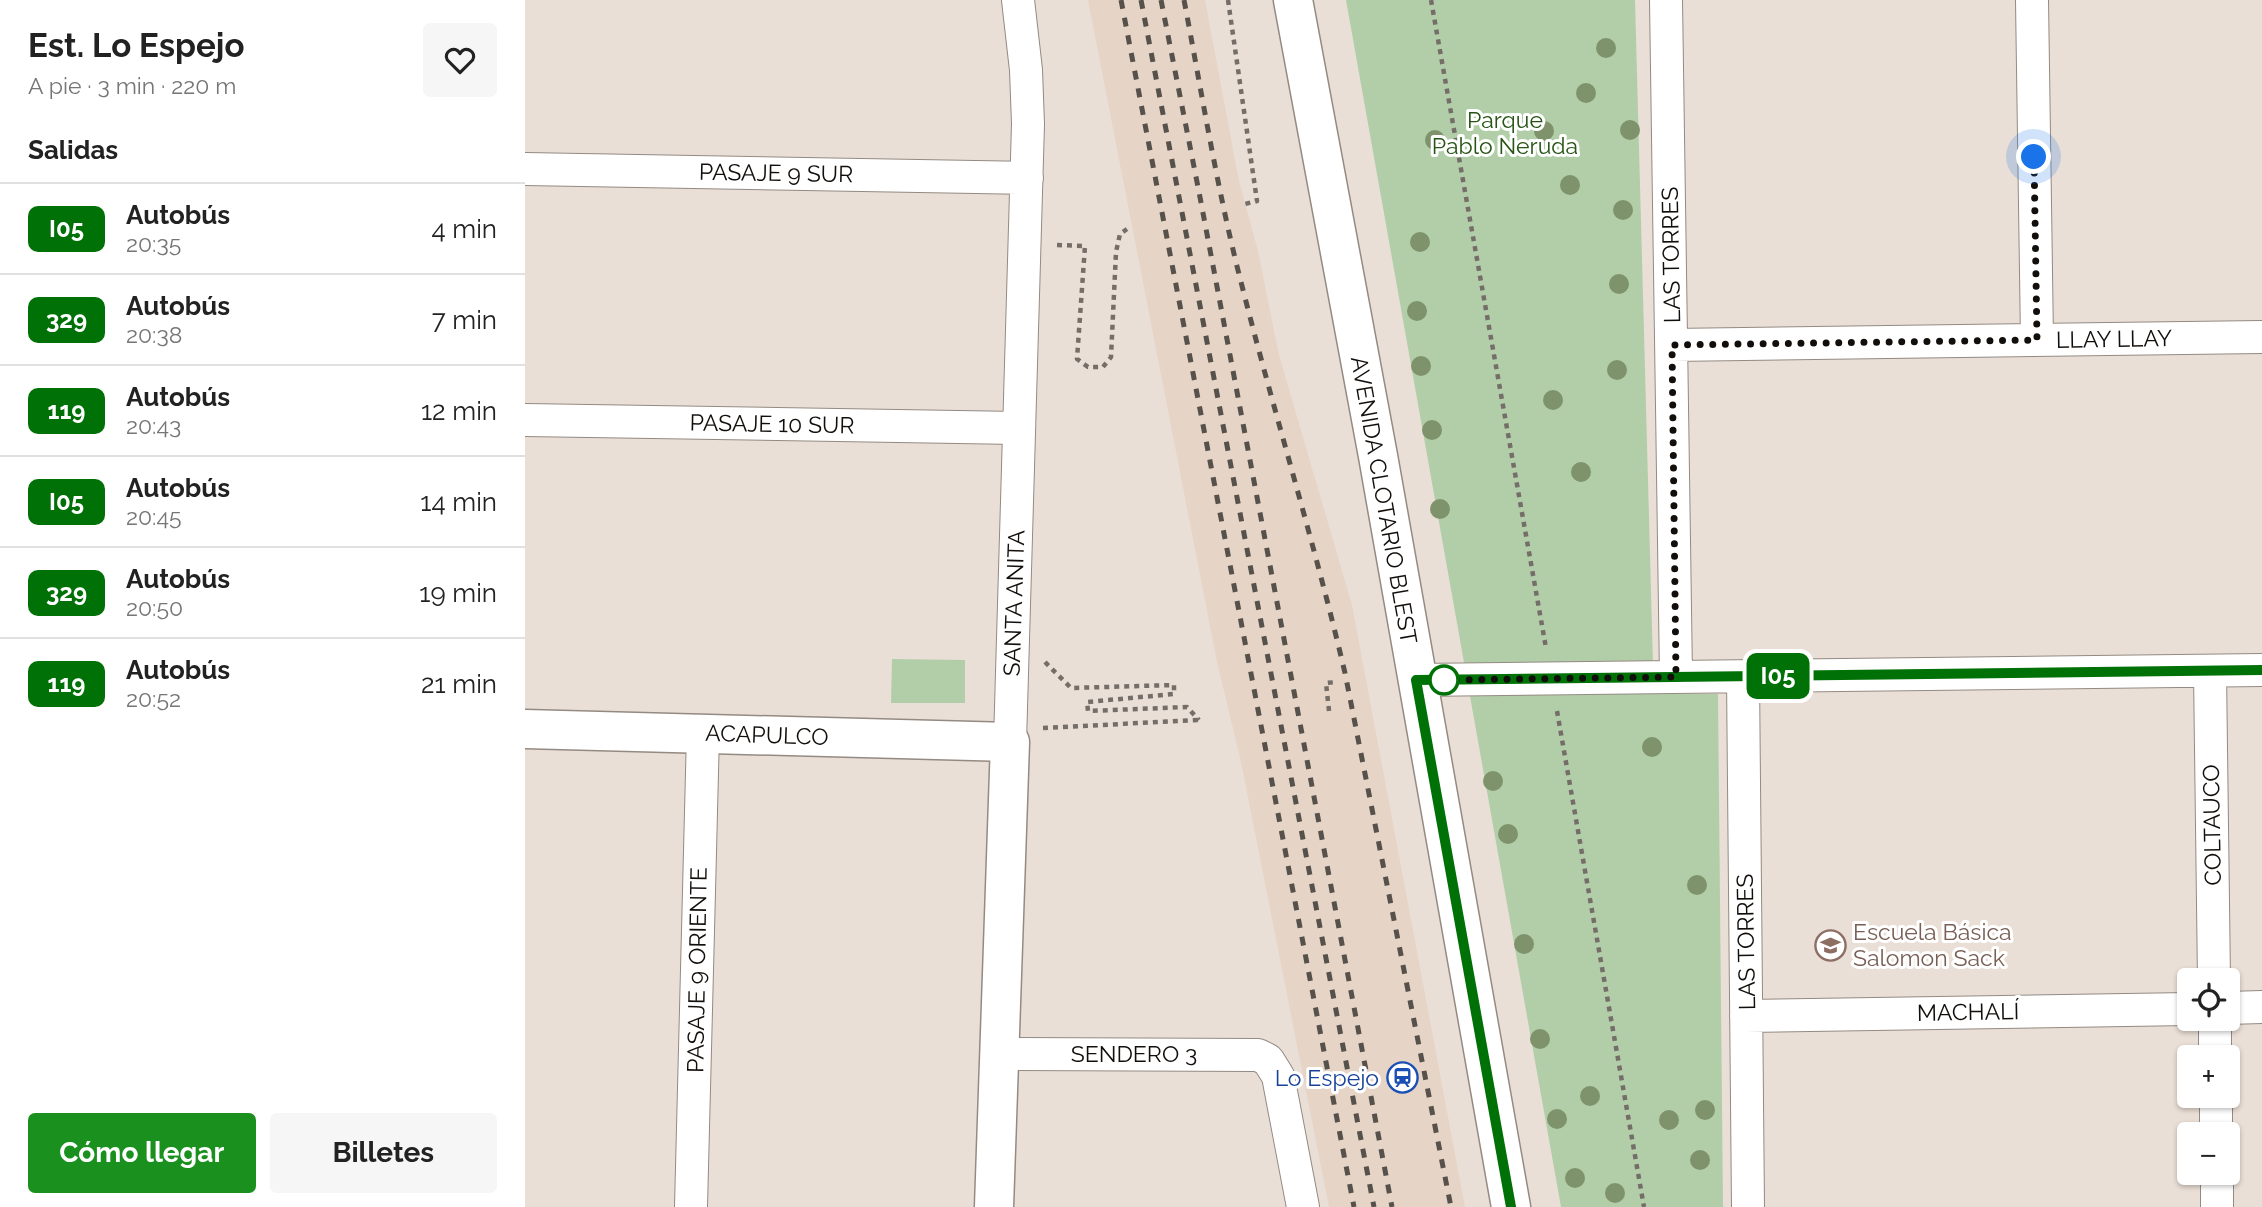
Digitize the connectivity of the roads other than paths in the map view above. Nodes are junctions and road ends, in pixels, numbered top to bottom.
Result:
1 (1018, 0) edge
2 (1293, 0) edge
3 (1666, 0) edge
4 (2032, 0) edge
5 (525, 169) edge
6 (1027, 178) junction
7 (2262, 337) edge
8 (2037, 340) junction
9 (1672, 345) junction
10 (525, 420) edge
11 (1019, 428) junction
12 (2262, 670) edge
13 (2210, 671) junction
14 (1676, 677) junction
15 (1743, 677) junction
16 (1416, 680) junction
17 (525, 729) edge
18 (703, 733) junction
19 (1010, 742) junction
20 (2214, 968) edge
21 (2262, 1007) edge
22 (2240, 1008) edge
23 (2177, 1009) edge
24 (1747, 1016) junction
25 (999, 1054) junction
26 (2217, 1185) edge
27 (691, 1207) edge
28 (994, 1207) edge
29 (1303, 1207) edge
30 (1511, 1207) edge
31 (1748, 1207) edge
32 (2217, 1207) edge

1 - 6 street, SANTA ANITA
2 - 16 main road, AVENIDA CLOTARIO BLEST
3 - 9 street, LAS TORRES
4 - 8 street
5 - 6 street, PASAJE 9 SUR
6 - 11 street, SANTA ANITA
7 - 8 street, LLAY LLAY
8 - 9 street, LLAY LLAY
9 - 14 street, LAS TORRES
10 - 11 street, PASAJE 10 SUR
11 - 19 street, SANTA ANITA
12 - 13 street
13 - 15 street
13 - 20 street, COLTAUCO
14 - 15 street
14 - 16 street
15 - 24 street, LAS TORRES
16 - 30 main road, AVENIDA CLOTARIO BLEST
17 - 18 main road, ACAPULCO
18 - 19 main road, ACAPULCO
18 - 27 street, PASAJE 9 ORIENTE
19 - 25 main road, SANTA ANITA
21 - 22 street
23 - 24 street, MACHALÍ
24 - 31 street, LAS TORRES
25 - 28 main road, SANTA ANITA
25 - 29 street, SENDERO 3
26 - 32 street

